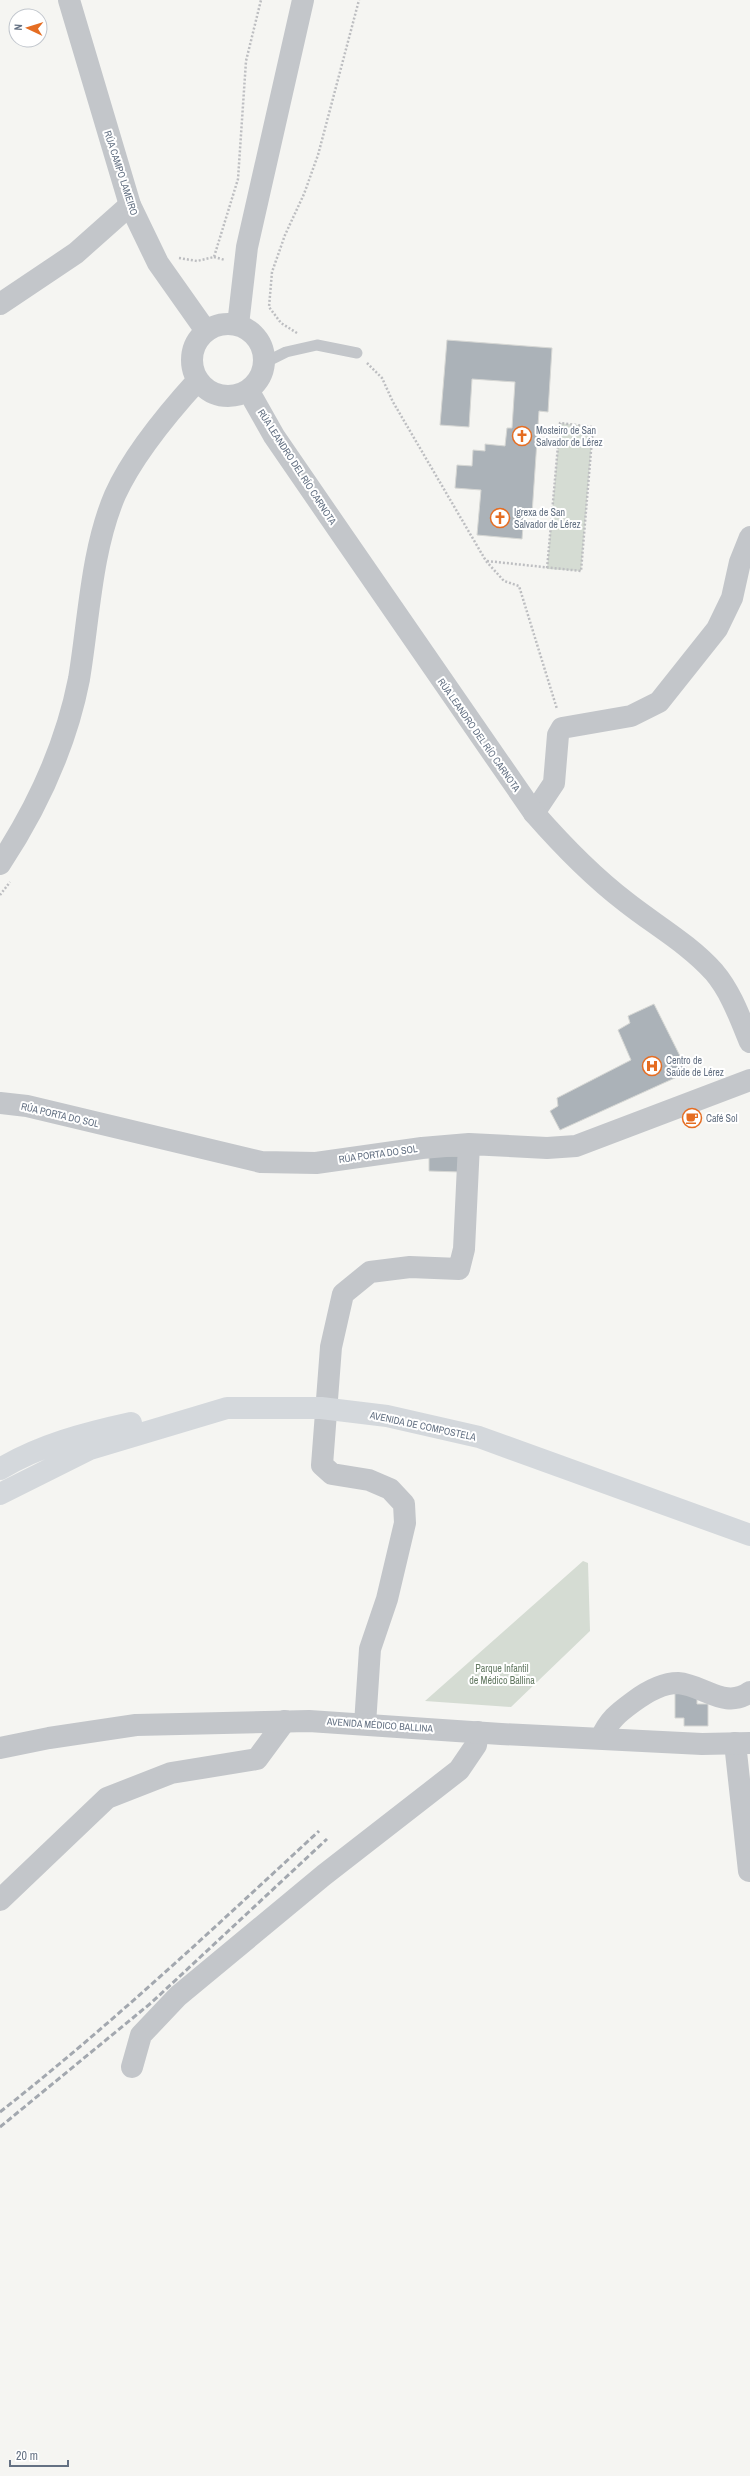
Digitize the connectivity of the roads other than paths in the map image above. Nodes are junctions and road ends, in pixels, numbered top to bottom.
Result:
1 (69, 0) edge
2 (303, 0) edge
3 (130, 205) junction
4 (0, 304) edge
5 (238, 325) junction
6 (206, 331) junction
7 (357, 353) road end
8 (264, 363) junction
9 (198, 380) junction
10 (248, 390) junction
11 (750, 537) edge
12 (534, 813) junction
13 (0, 864) edge
14 (750, 1042) edge
15 (750, 1080) edge
16 (0, 1103) edge
17 (469, 1144) junction
18 (227, 1408) junction
19 (0, 1469) edge
20 (0, 1494) edge
21 (750, 1535) edge
22 (750, 1692) edge
23 (285, 1721) junction
24 (375, 1724) junction
25 (478, 1732) junction
26 (601, 1738) junction
27 (743, 1743) edge
28 (4, 1746) edge
29 (749, 1871) edge
30 (0, 1900) edge
31 (132, 2067) dead end

1 - 3 street, RÚA CAMPO LAMEIRO
2 - 5 street
3 - 4 street
3 - 6 street, RÚA CAMPO LAMEIRO
5 - 6 street
5 - 8 street
6 - 9 street
7 - 8 lane
8 - 10 street
9 - 10 street
9 - 13 street
10 - 12 street, RÚA LEANDRO DEL RÍO CARNOTA
11 - 12 street
12 - 14 street, RÚA LEANDRO DEL RÍO CARNOTA
15 - 17 street, RÚA PORTA DO SOL
16 - 17 street, RÚA PORTA DO SOL
17 - 24 street
18 - 19 highway
18 - 20 highway, AVENIDA DE COMPOSTELA
18 - 21 highway, AVENIDA DE COMPOSTELA
22 - 26 street
23 - 24 street, AVENIDA MÉDICO BALLINA
23 - 28 street, AVENIDA MÉDICO BALLINA
23 - 30 street
24 - 25 street, AVENIDA MÉDICO BALLINA
25 - 26 street, AVENIDA MÉDICO BALLINA
25 - 31 street
26 - 27 street, AVENIDA MÉDICO BALLINA
27 - 29 street

